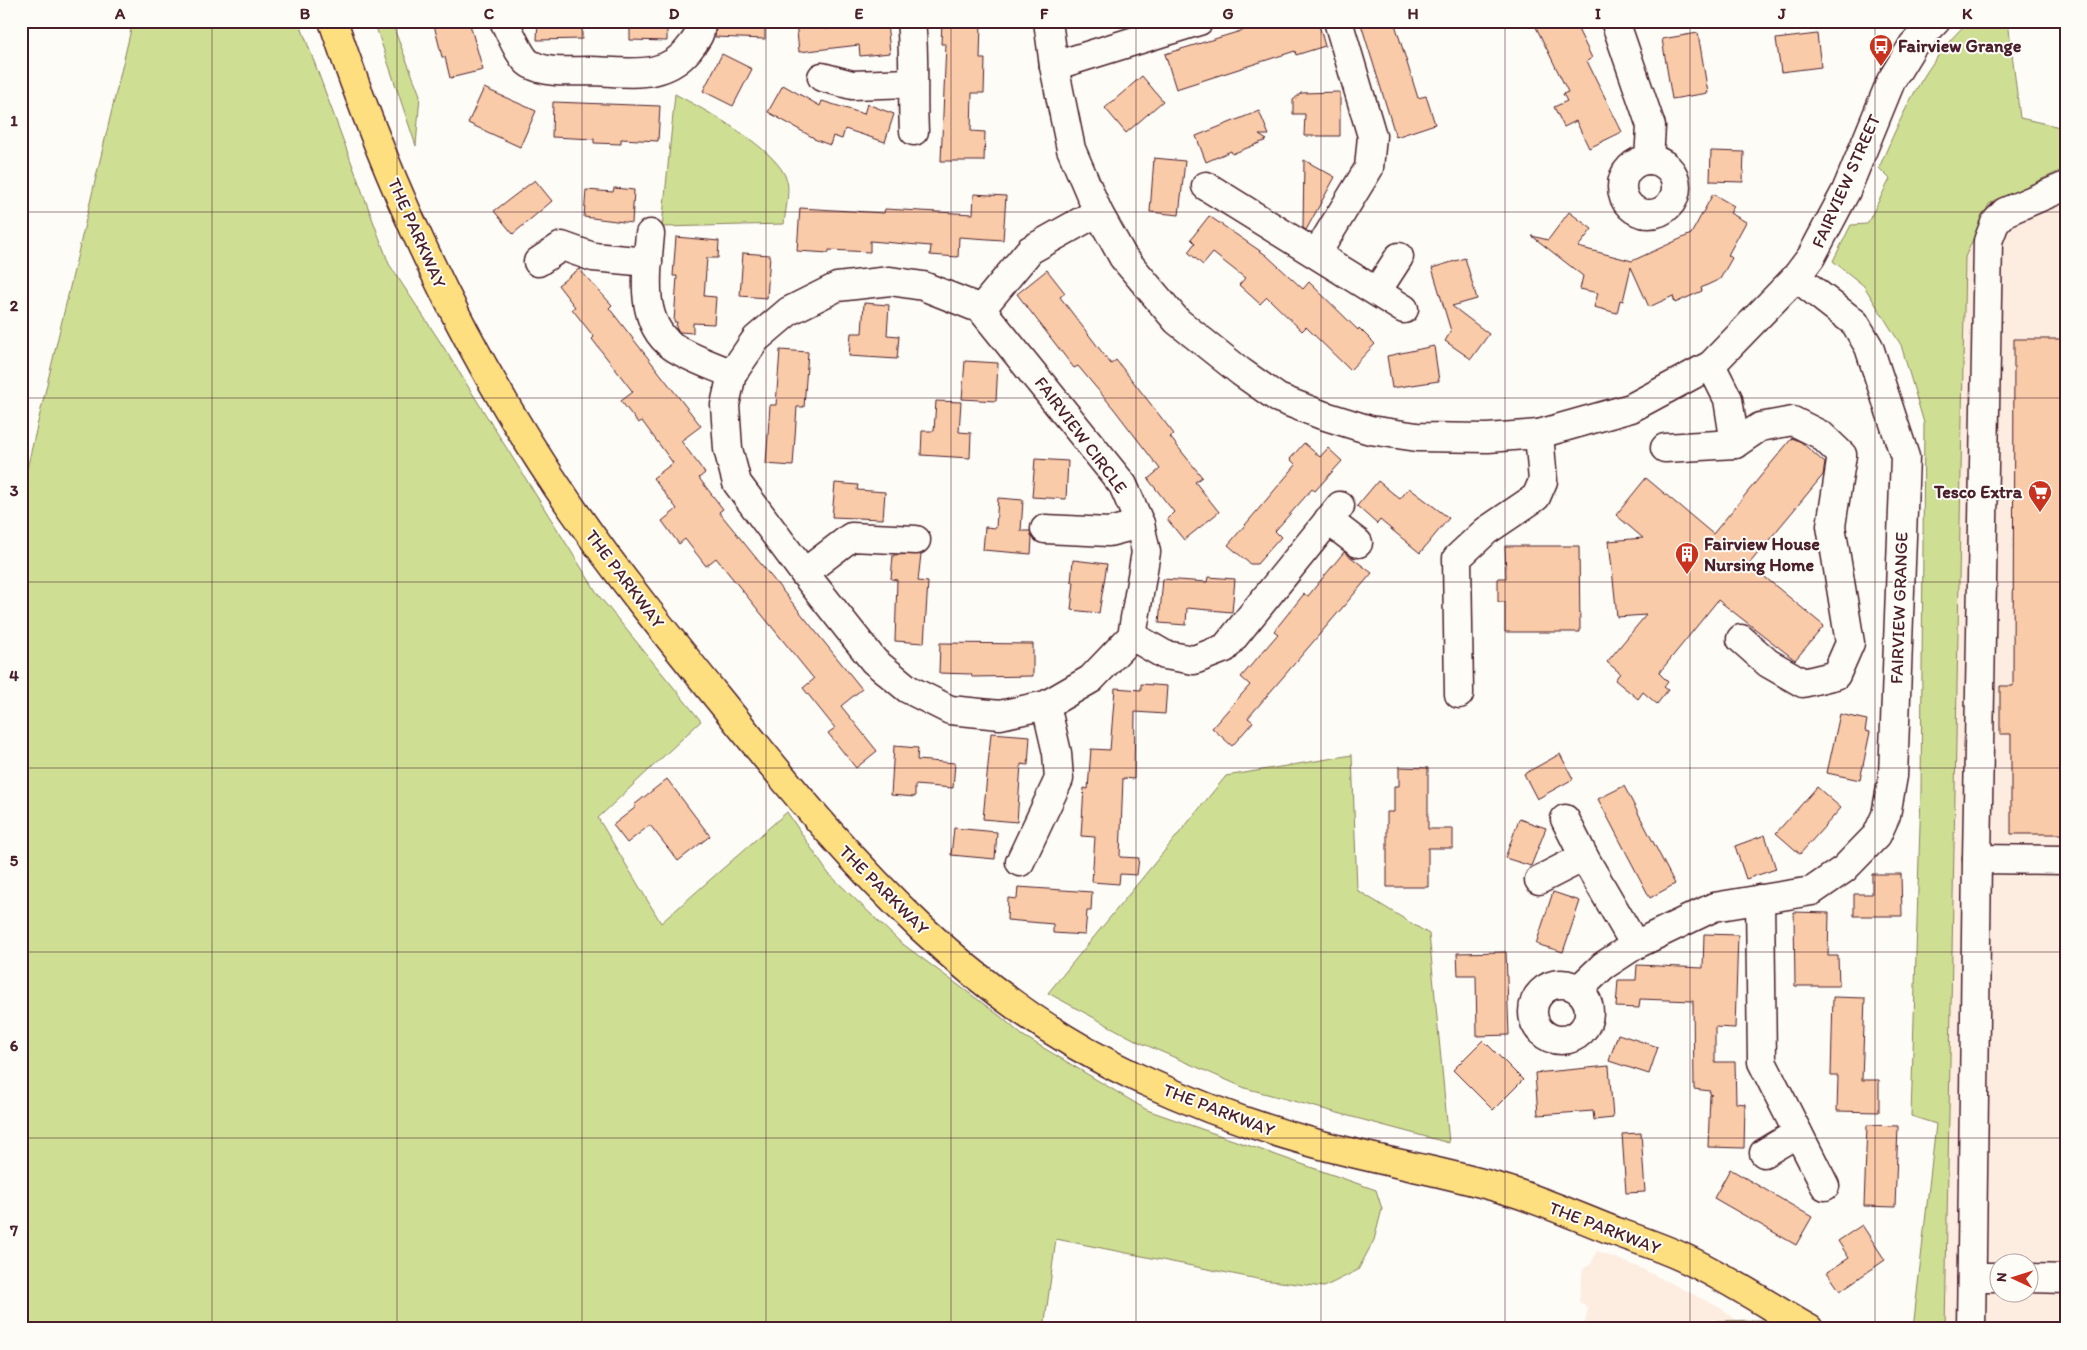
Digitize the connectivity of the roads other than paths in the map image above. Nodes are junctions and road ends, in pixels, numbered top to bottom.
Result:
1 (333, 21) edge
2 (504, 21) edge
3 (701, 21) edge
4 (911, 21) edge
5 (1048, 21) edge
6 (1198, 21) edge
7 (1338, 21) edge
8 (1615, 21) edge
9 (1936, 21) edge
10 (1054, 66) junction
11 (822, 77) dead end
12 (912, 83) junction
13 (914, 131) dead end
14 (1649, 160) dead end
15 (1206, 186) dead end
16 (2066, 186) edge
17 (1098, 212) junction
18 (650, 234) dead end
19 (1317, 254) junction
20 (1399, 257) dead end
21 (538, 262) dead end
22 (648, 262) junction
23 (1796, 277) junction
24 (1377, 291) junction
25 (981, 309) junction
26 (1404, 309) dead end
27 (1711, 365) junction
28 (732, 374) junction
29 (1539, 434) junction
30 (1735, 444) junction
31 (1665, 448) dead end
32 (1140, 524) junction
33 (1045, 528) dead end
34 (916, 540) dead end
35 (1358, 543) dead end
36 (804, 573) junction
37 (1132, 636) junction
38 (1741, 639) dead end
39 (1459, 694) dead end
40 (1046, 705) junction
41 (1565, 819) dead end
42 (1584, 857) junction
43 (1977, 859) junction
44 (2066, 860) edge
45 (1020, 862) dead end
46 (1539, 880) dead end
47 (1760, 899) junction
48 (1635, 945) junction
49 (1579, 989) dead end
50 (1798, 1133) junction
51 (1764, 1153) dead end
52 (1824, 1186) dead end
53 (1972, 1277) junction
54 (1990, 1277) edge
55 (2040, 1278) edge
56 (2066, 1279) edge
57 (1809, 1329) edge
58 (1971, 1329) edge

1 - 57 main road, THE PARKWAY
2 - 3 street
4 - 12 street
5 - 10 street, FAIRVIEW STREET
6 - 10 street
7 - 19 street
8 - 14 street
9 - 23 street, FAIRVIEW STREET
10 - 17 street, FAIRVIEW STREET
11 - 12 street
12 - 13 street
15 - 19 street
16 - 43 street
17 - 25 street
17 - 29 street, FAIRVIEW STREET
18 - 22 street
19 - 24 street
20 - 24 street
21 - 22 street
22 - 28 street
23 - 27 street, FAIRVIEW STREET
23 - 47 street, FAIRVIEW GRANGE
24 - 26 street
25 - 28 street, FAIRVIEW CIRCLE
25 - 32 street, FAIRVIEW CIRCLE
27 - 29 street, FAIRVIEW STREET
27 - 30 street
28 - 36 street, FAIRVIEW CIRCLE
29 - 39 street
30 - 31 street
30 - 38 street
32 - 33 street
32 - 37 street, FAIRVIEW CIRCLE
34 - 36 street
35 - 37 street
36 - 40 street, FAIRVIEW CIRCLE
37 - 40 street, FAIRVIEW CIRCLE
40 - 45 street
41 - 42 street
42 - 46 street
42 - 48 street
43 - 44 street
43 - 53 street
47 - 48 street, FAIRVIEW GRANGE
47 - 50 street
48 - 49 street, FAIRVIEW GRANGE
50 - 51 street
50 - 52 street
53 - 54 street
53 - 58 street
55 - 56 street

